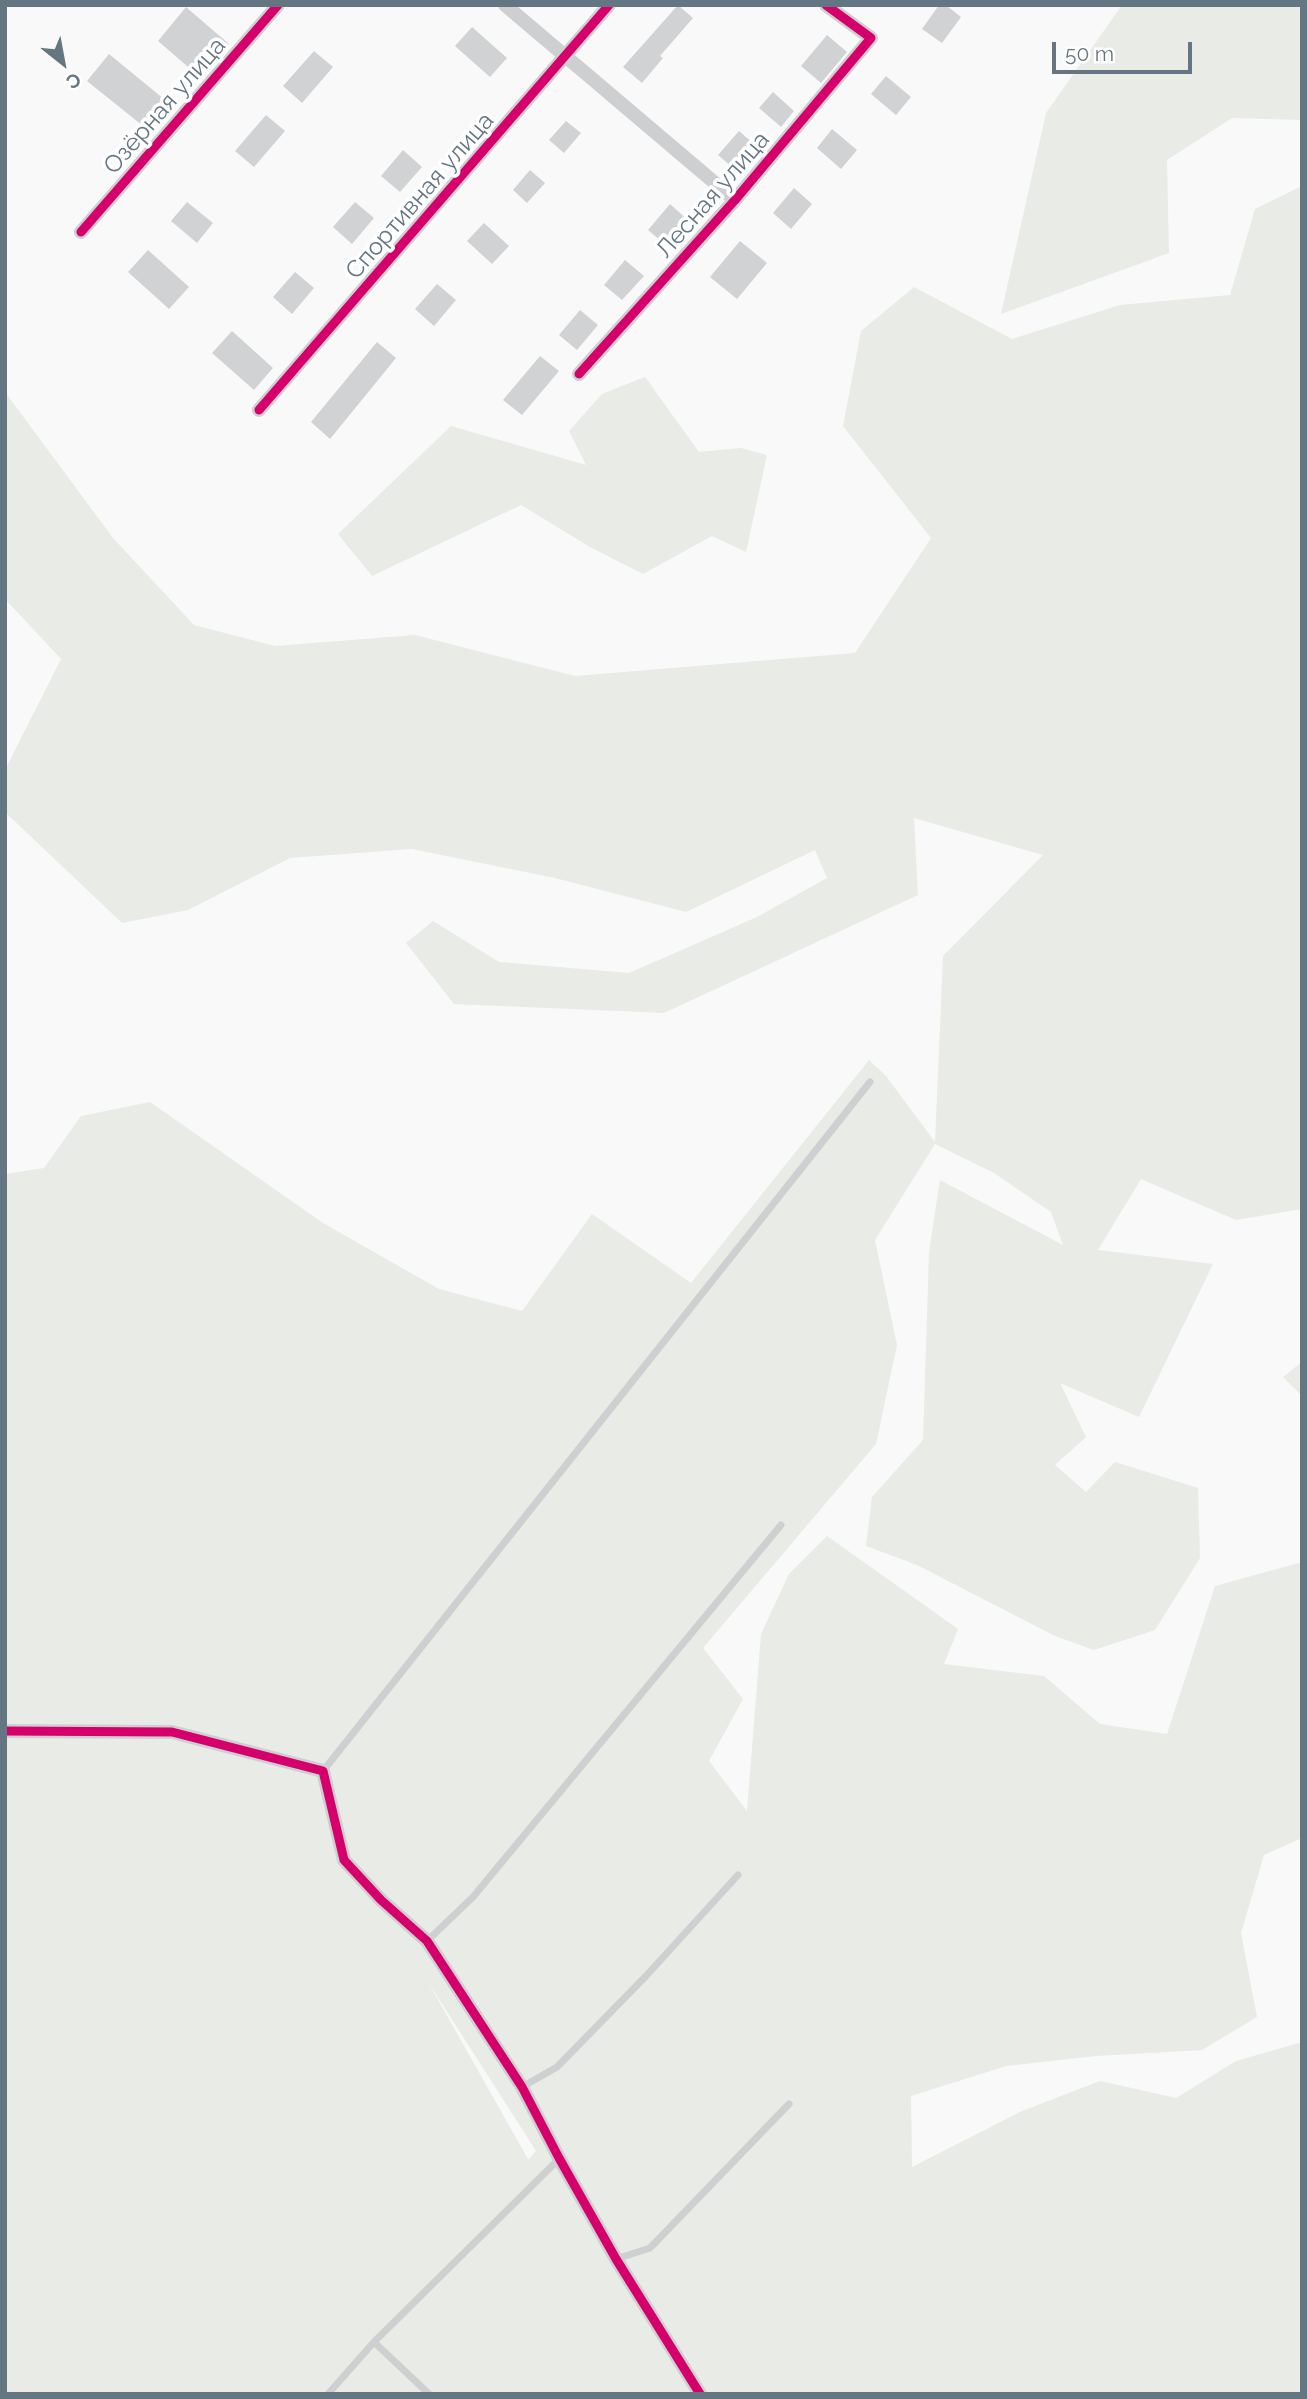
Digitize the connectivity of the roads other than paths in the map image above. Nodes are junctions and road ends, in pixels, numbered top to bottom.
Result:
1 (278, 5) edge
2 (505, 5) edge
3 (609, 5) edge
4 (826, 5) edge
5 (566, 57) junction
6 (736, 200) junction
7 (81, 232) dead end
8 (579, 374) dead end
9 (259, 410) dead end
10 (870, 1082) dead end
11 (781, 1525) dead end
12 (5, 1731) edge
13 (323, 1771) junction
14 (738, 1875) dead end
15 (427, 1941) junction
16 (523, 2087) junction
17 (789, 2104) dead end
18 (559, 2158) junction
19 (616, 2259) junction
20 (374, 2342) junction
21 (328, 2394) edge
22 (429, 2394) edge
23 (700, 2394) edge

1 - 7 street, Озёрная улица
2 - 5 street
3 - 5 street, Спортивная улица
4 - 6 street, Лесная улица
5 - 6 street
5 - 9 street, Спортивная улица
6 - 8 street, Лесная улица
10 - 13 lane
11 - 15 lane
12 - 13 street
13 - 15 street
14 - 16 lane
15 - 16 street
16 - 18 street
17 - 19 lane
18 - 19 street
18 - 20 lane
19 - 23 street
20 - 21 lane
20 - 22 lane

